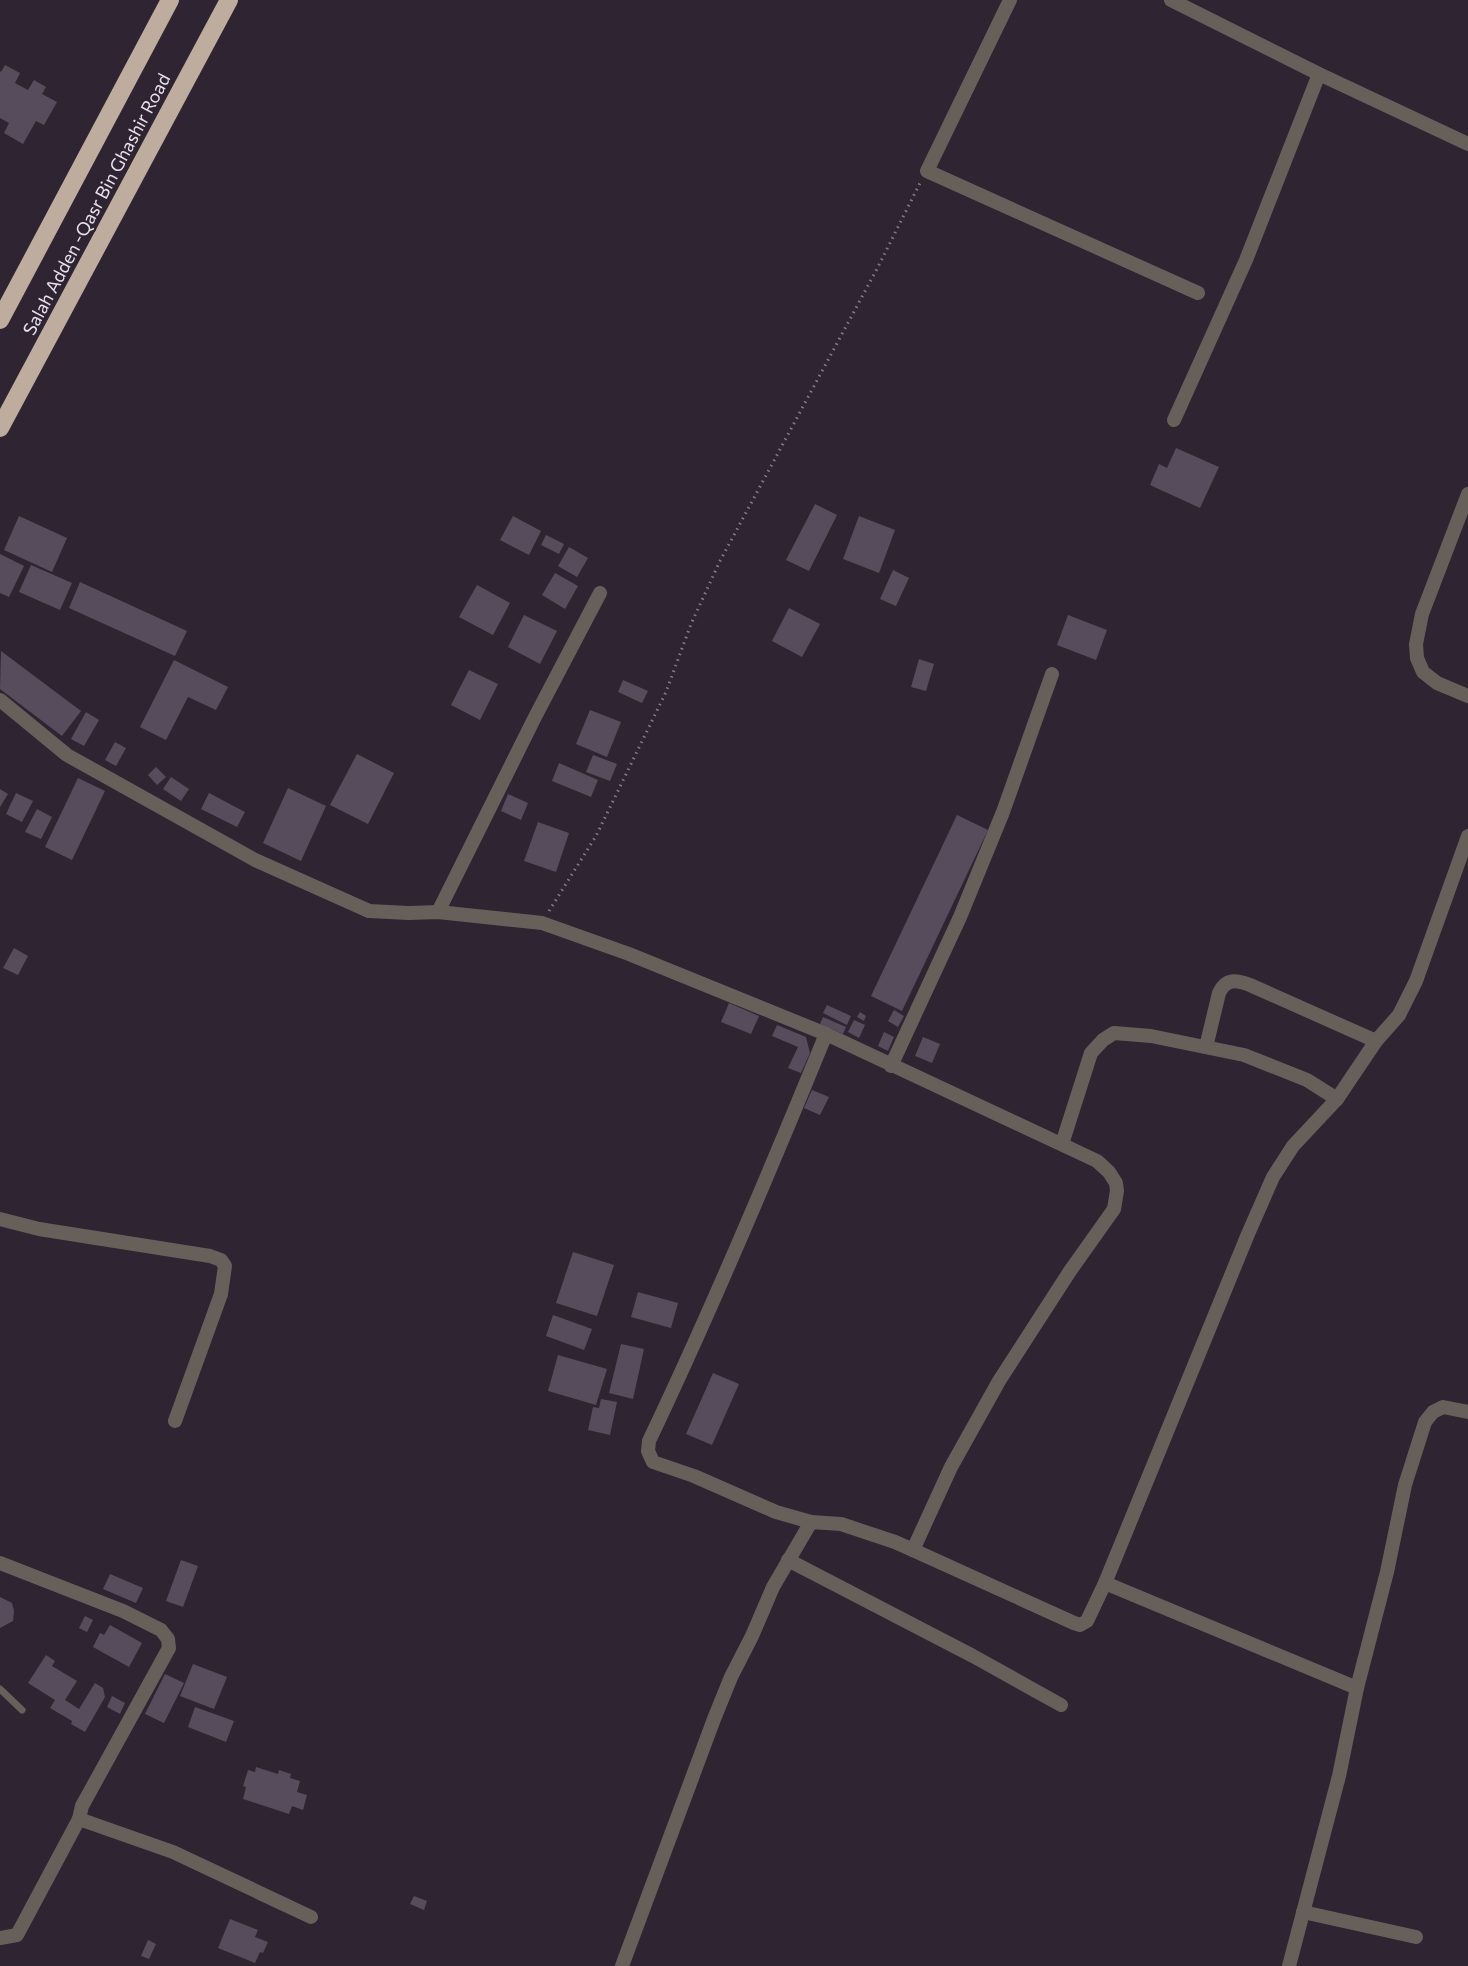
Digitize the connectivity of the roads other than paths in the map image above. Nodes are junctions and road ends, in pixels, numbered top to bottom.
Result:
1 (170, 0) edge
2 (229, 0) edge
3 (1010, 0) edge
4 (1171, 0) edge
5 (1319, 74) junction
6 (1468, 144) edge
7 (1198, 293) dead end
8 (0, 320) edge
9 (1174, 420) dead end
10 (0, 428) edge
11 (1468, 494) edge
12 (600, 593) dead end
13 (1052, 674) dead end
14 (1468, 696) edge
15 (0, 700) edge
16 (1468, 836) edge
17 (438, 912) junction
18 (826, 1034) junction
19 (1376, 1041) junction
20 (1206, 1047) junction
21 (891, 1066) junction
22 (1337, 1099) junction
23 (1062, 1144) junction
24 (0, 1219) edge
25 (1468, 1412) edge
26 (175, 1420) dead end
27 (811, 1522) junction
28 (913, 1550) junction
29 (788, 1560) junction
30 (0, 1563) edge
31 (1105, 1583) junction
32 (1357, 1688) junction
33 (0, 1689) edge
34 (1061, 1705) dead end
35 (22, 1710) dead end
36 (79, 1819) junction
37 (1304, 1912) junction
38 (310, 1917) dead end
39 (1416, 1937) dead end
40 (0, 1938) edge
41 (622, 1966) edge
42 (1289, 1966) edge

1 - 8 highway
2 - 10 highway, Salah Adden -Qasr Bin Ghashir Road
3 - 7 street
4 - 5 street
5 - 6 street
5 - 9 street
11 - 14 street
12 - 17 street
13 - 21 street
15 - 17 street
16 - 19 street
17 - 18 street
18 - 21 street
18 - 27 street
19 - 20 street
19 - 22 street
20 - 22 street
20 - 23 street
21 - 23 street
22 - 31 street
23 - 28 street
24 - 26 street
25 - 32 street
27 - 28 street
27 - 29 street
28 - 31 street
29 - 34 street
29 - 41 street
30 - 36 street
31 - 32 street
32 - 37 street
33 - 35 lane
36 - 38 street
36 - 40 street
37 - 39 street
37 - 42 street

